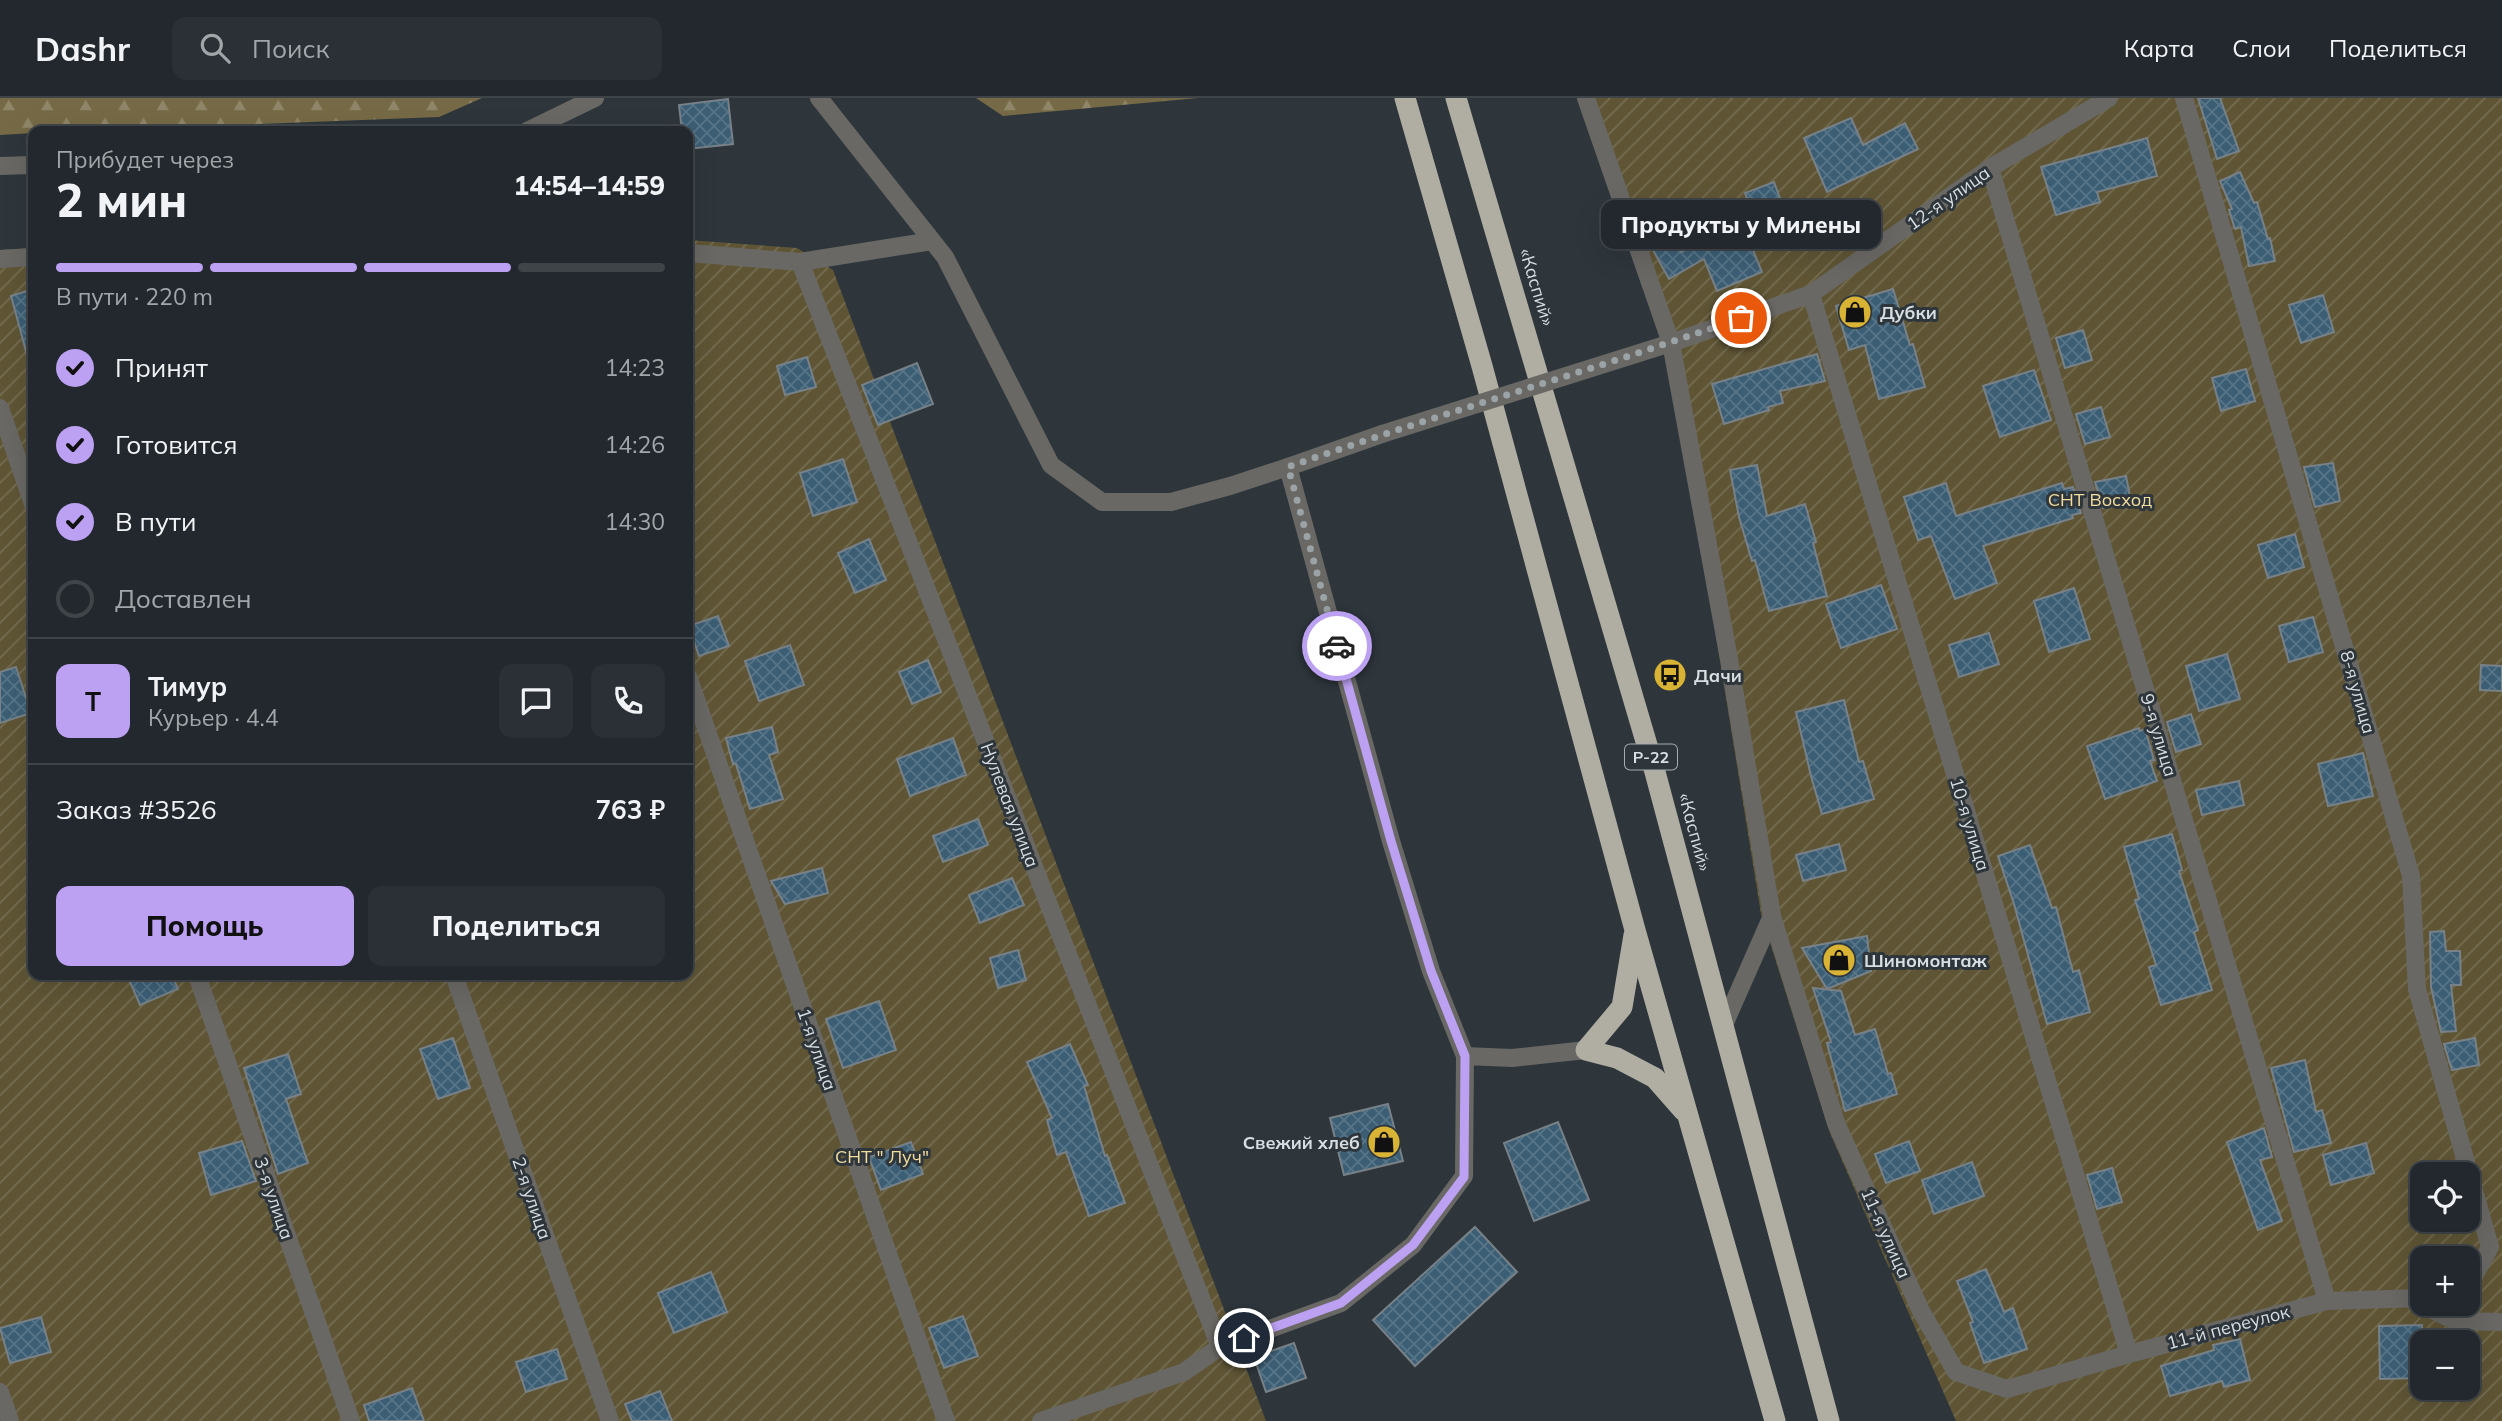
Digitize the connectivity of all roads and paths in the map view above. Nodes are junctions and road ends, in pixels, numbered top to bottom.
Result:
1 (595, 98) edge
2 (819, 98) edge
3 (1405, 98) edge
4 (1456, 98) edge
5 (1586, 98) edge
6 (2109, 98) edge
7 (2183, 98) edge
8 (537, 126) edge
9 (28, 165) edge
10 (0, 166) edge
11 (1990, 168) junction
12 (932, 241) junction
13 (693, 253) edge
14 (28, 257) edge
15 (0, 259) edge
16 (800, 262) junction
17 (1811, 293) junction
18 (1671, 343) junction
19 (0, 408) edge
20 (1288, 467) junction
21 (28, 489) edge
22 (693, 690) edge
23 (1772, 916) junction
24 (1635, 930) junction
25 (199, 980) edge
26 (456, 980) edge
27 (1723, 1027) junction
28 (1586, 1050) junction
29 (1465, 1056) junction
30 (1688, 1116) junction
31 (2480, 1265) edge
32 (2410, 1299) edge
33 (2327, 1301) junction
34 (2446, 1316) edge
35 (2502, 1322) edge
36 (1220, 1347) junction
37 (2129, 1354) junction
38 (0, 1392) edge
39 (10, 1421) edge
40 (351, 1421) edge
41 (610, 1421) edge
42 (946, 1421) edge
43 (1041, 1421) edge
44 (1775, 1421) edge
45 (1829, 1421) edge

1 - 8 street
2 - 12 street, 12-я улица
3 - 24 highway
4 - 27 highway, «Каспий» / Р-22
5 - 18 street, 11-я улица
6 - 11 street, 12-я улица
7 - 31 street, 8-я улица
9 - 10 street
11 - 17 street, 12-я улица
11 - 33 street, 9-я улица
12 - 16 street
12 - 20 street, 12-я улица
13 - 16 street
14 - 15 street
16 - 36 street, Нулевая улица
17 - 18 street, 12-я улица
17 - 37 street, 10-я улица
18 - 20 street, 12-я улица, bridge
18 - 23 street, 11-я улица
19 - 21 street
20 - 29 street
22 - 42 street, 1-я улица
23 - 27 street
23 - 37 street, 11-я улица
24 - 28 highway
24 - 30 highway
25 - 40 street, 3-я улица
26 - 41 street, 2-я улица
27 - 45 highway, «Каспий» / Р-22
28 - 29 street
28 - 30 highway
29 - 36 street
30 - 44 highway
32 - 33 street
33 - 37 street, 11-й переулок
34 - 35 street
36 - 43 street
38 - 39 street

